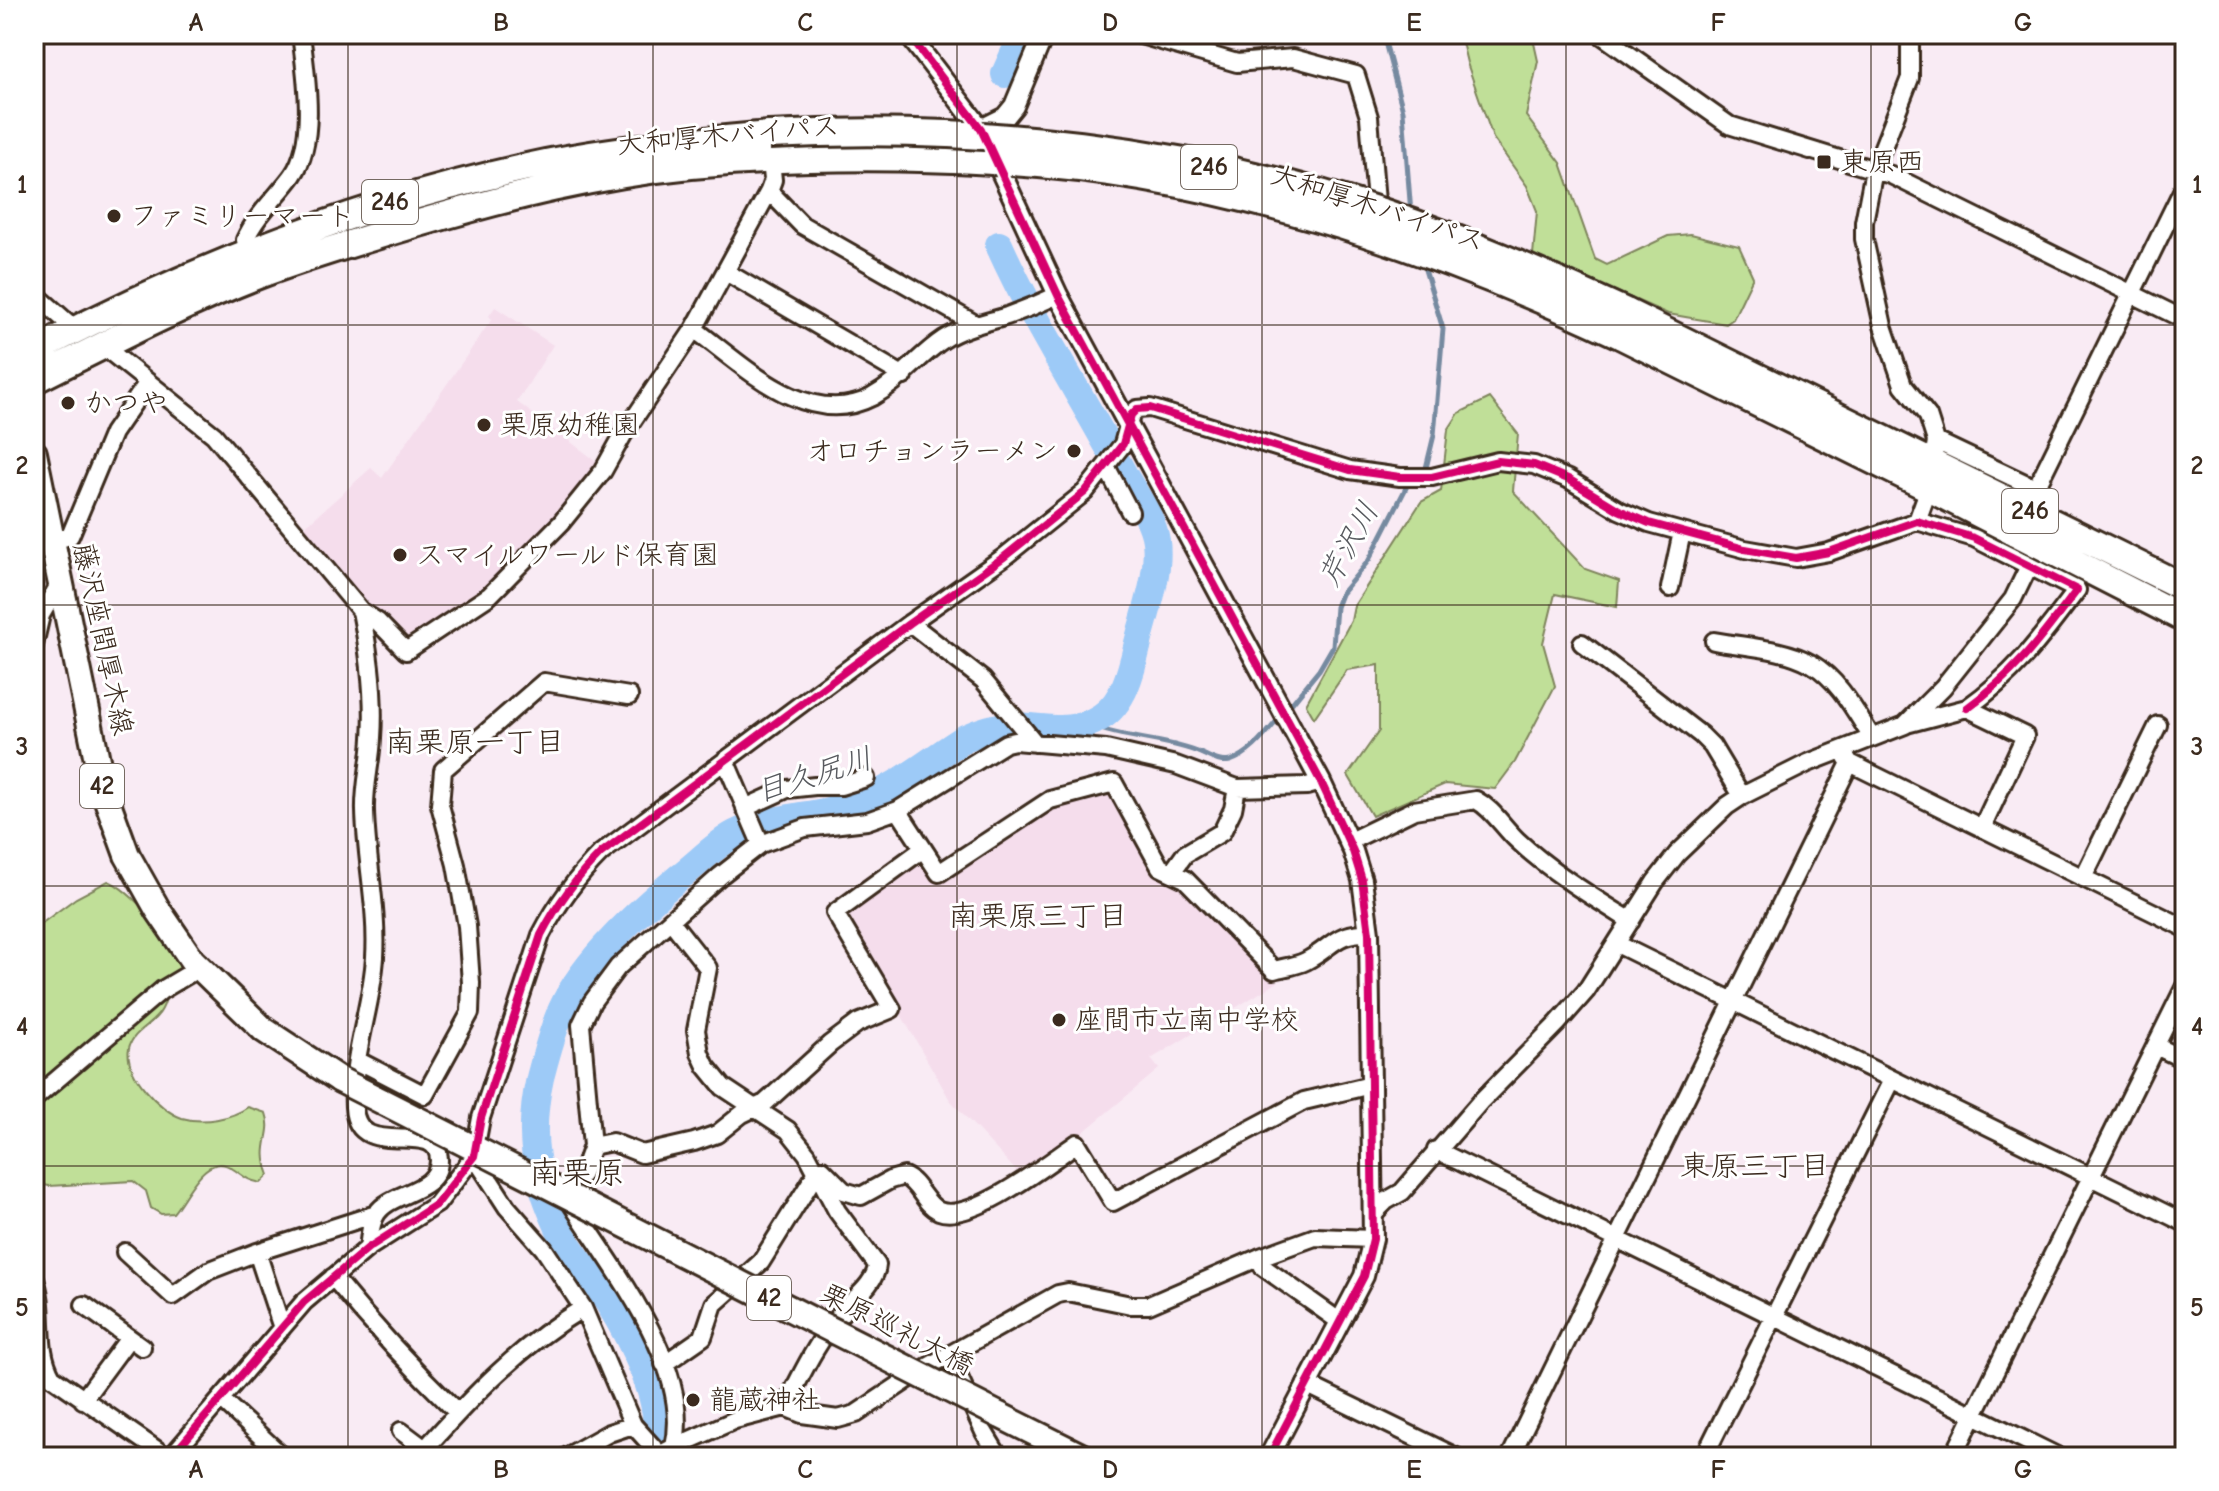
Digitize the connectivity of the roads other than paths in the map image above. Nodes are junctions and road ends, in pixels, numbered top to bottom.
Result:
1 (301, 34) edge
2 (1044, 34) edge
3 (1137, 34) edge
4 (1600, 34) edge
5 (1910, 34) edge
6 (916, 37) edge
7 (981, 129) junction
8 (774, 151) junction
9 (1874, 170) junction
10 (2185, 185) edge
11 (769, 191) junction
12 (1376, 202) dead end
13 (248, 251) junction
14 (726, 272) junction
15 (34, 293) edge
16 (2132, 293) junction
17 (1052, 298) junction
18 (2185, 320) edge
19 (977, 325) junction
20 (694, 329) junction
21 (76, 330) junction
22 (103, 346) junction
23 (34, 351) edge
24 (904, 376) junction
25 (34, 380) edge
26 (148, 382) junction
27 (1126, 435) junction
28 (34, 453) edge
29 (1933, 464) junction
30 (1107, 465) junction
31 (1130, 512) dead end
32 (1917, 521) junction
33 (1682, 532) junction
34 (52, 541) junction
35 (2029, 566) junction
36 (60, 583) junction
37 (1670, 588) dead end
38 (2185, 588) edge
39 (361, 611) junction
40 (2185, 619) edge
41 (910, 623) junction
42 (1714, 641) dead end
43 (1582, 643) dead end
44 (34, 645) edge
45 (629, 696) dead end
46 (1967, 708) junction
47 (1905, 725) junction
48 (2158, 725) dead end
49 (1871, 736) junction
50 (1032, 739) junction
51 (1845, 756) junction
52 (725, 760) junction
53 (866, 778) dead end
54 (1321, 782) junction
55 (1237, 788) junction
56 (1742, 796) junction
57 (746, 809) junction
58 (898, 810) junction
59 (1982, 828) junction
60 (1350, 841) junction
61 (760, 842) junction
62 (923, 849) junction
63 (1172, 872) junction
64 (2083, 878) junction
65 (671, 921) junction
66 (1631, 921) junction
67 (2185, 928) edge
68 (1369, 933) junction
69 (1617, 944) junction
70 (199, 968) junction
71 (2185, 986) edge
72 (1734, 1002) junction
73 (2156, 1046) junction
74 (357, 1060) junction
75 (2185, 1060) edge
76 (340, 1080) joint
77 (1892, 1080) junction
78 (1371, 1085) junction
79 (34, 1099) edge
80 (754, 1108) junction
81 (592, 1146) junction
82 (1436, 1150) junction
83 (474, 1156) junction
84 (817, 1172) junction
85 (2090, 1178) junction
86 (394, 1199) junction
87 (1374, 1213) junction
88 (376, 1214) junction
89 (2185, 1223) edge
90 (402, 1226) junction
91 (1373, 1239) junction
92 (1616, 1240) junction
93 (368, 1248) junction
94 (125, 1252) dead end
95 (257, 1252) junction
96 (1260, 1257) junction
97 (34, 1277) edge
98 (333, 1277) junction
99 (84, 1305) dead end
100 (583, 1308) junction
101 (1774, 1316) junction
102 (1339, 1321) junction
103 (282, 1328) junction
104 (949, 1355) junction
105 (664, 1364) junction
106 (1306, 1384) junction
107 (83, 1400) junction
108 (222, 1400) junction
109 (785, 1407) junction
110 (457, 1412) junction
111 (1973, 1415) junction
112 (636, 1429) junction
113 (401, 1431) dead end
114 (430, 1453) edge
115 (663, 1453) edge
116 (169, 1457) edge
117 (283, 1457) edge
118 (566, 1457) edge
119 (999, 1457) edge
120 (1083, 1457) edge
121 (1269, 1457) edge
122 (1456, 1457) edge
123 (1510, 1457) edge
124 (1704, 1457) edge
125 (1953, 1457) edge
126 (2059, 1457) edge

1 - 13 street
2 - 7 street
3 - 12 street
4 - 9 street
5 - 9 street
6 - 7 street
7 - 17 street
8 - 11 street
8 - 13 highway, 大和厚木バイパス / 246
8 - 22 highway, 大和厚木バイパス / 246
8 - 29 highway, 大和厚木バイパス / 246, bridge
9 - 16 street
9 - 29 street
10 - 16 street
11 - 14 street
11 - 19 street
13 - 21 highway, 大和厚木バイパス / 246
14 - 20 street
14 - 24 street
15 - 21 street
16 - 18 street
16 - 29 street
17 - 19 street
17 - 27 street
19 - 24 street
20 - 24 street
20 - 39 street
21 - 23 highway, 大和厚木バイパス / 246
22 - 25 highway, 大和厚木バイパス / 246
22 - 26 street
26 - 34 street
26 - 39 street
27 - 30 street
27 - 33 street
27 - 54 street
28 - 34 main road, 藤沢座間厚木線 / 42
29 - 32 street
29 - 38 highway, 大和厚木バイパス / 246
29 - 40 highway, 大和厚木バイパス / 246
30 - 31 street
30 - 41 street
32 - 33 street
32 - 35 street
33 - 37 street
34 - 36 main road, 藤沢座間厚木線 / 42
35 - 46 street
35 - 47 street
36 - 44 street
36 - 70 main road, 藤沢座間厚木線 / 42
39 - 74 street
41 - 50 street
41 - 52 street
42 - 49 street
43 - 56 street
45 - 74 street
46 - 47 street
46 - 59 street
47 - 49 street
48 - 64 street
49 - 51 street
50 - 55 street
50 - 58 street
51 - 56 street
51 - 59 street
51 - 72 street
52 - 57 street
52 - 83 street
53 - 57 street
54 - 55 street
54 - 60 street
55 - 63 street
56 - 66 street
57 - 61 street
58 - 61 street
58 - 62 street
59 - 64 street
60 - 66 street
60 - 68 street
61 - 65 street
62 - 63 street
62 - 80 street
63 - 68 street
64 - 67 street
65 - 80 street
65 - 81 street
66 - 69 street
68 - 78 street
69 - 72 street
69 - 82 street
70 - 76 main road, 藤沢座間厚木線 / 42
70 - 79 street
71 - 73 street
72 - 77 street
72 - 92 street
73 - 75 street
73 - 85 street
74 - 86 street
76 - 120 main road, 栗原巡礼大橋 / 42, bridge
77 - 85 street
77 - 101 street
78 - 84 street
78 - 87 street
80 - 81 street
80 - 84 street
81 - 105 street
82 - 87 street
82 - 92 street
83 - 90 street
83 - 100 street
84 - 105 street
84 - 109 street
85 - 89 street
85 - 111 street
86 - 88 street
86 - 90 street
87 - 91 street
88 - 93 street
88 - 95 street
90 - 93 street
91 - 96 street
91 - 102 street
92 - 101 street
92 - 123 street
93 - 98 street
94 - 95 street
95 - 103 street
96 - 102 street
96 - 104 street
97 - 107 street
98 - 103 street
98 - 110 street
99 - 107 street
100 - 110 street
100 - 112 street
101 - 111 street
101 - 124 street
102 - 106 street
103 - 108 street
104 - 109 street
104 - 119 street
105 - 115 street
106 - 121 street
106 - 122 street
107 - 116 street
108 - 116 street
108 - 117 street
109 - 115 street
110 - 114 street
111 - 125 street
111 - 126 street
112 - 115 street
112 - 118 street
113 - 114 street

